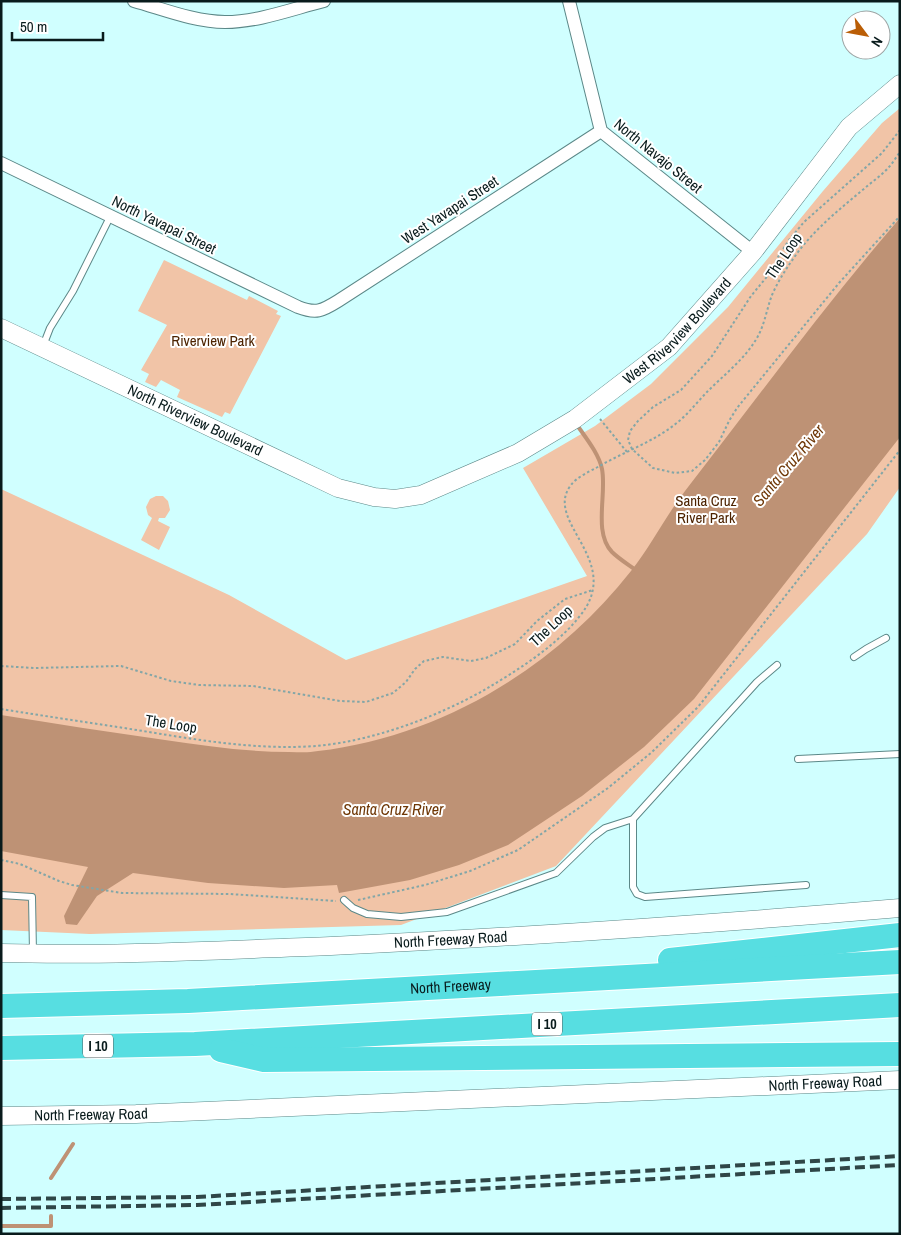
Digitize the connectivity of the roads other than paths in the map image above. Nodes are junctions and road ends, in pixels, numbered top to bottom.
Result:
1 (134, 1) edge
2 (324, 1) edge
3 (569, 1) edge
4 (900, 84) edge
5 (601, 131) junction
6 (1, 163) edge
7 (110, 217) junction
8 (753, 252) junction
9 (314, 312) joint
10 (1, 328) edge
11 (42, 348) junction
12 (394, 499) joint
13 (886, 638) dead end
14 (854, 658) dead end
15 (777, 665) dead end
16 (900, 754) edge
17 (798, 759) dead end
18 (633, 819) junction
19 (806, 886) dead end
20 (1, 895) edge
21 (344, 900) road end
22 (900, 908) edge
23 (900, 935) edge
24 (1, 954) edge
25 (33, 954) junction
26 (900, 962) edge
27 (400, 990) junction
28 (900, 1004) edge
29 (1, 1006) edge
30 (195, 1044) junction
31 (1, 1048) edge
32 (900, 1054) edge
33 (900, 1080) edge
34 (1, 1116) edge

1 - 2 street
3 - 5 street, North Navajo Street
4 - 8 main road, West Riverview Boulevard
5 - 8 street, North Navajo Street
5 - 9 street, West Yavapai Street
6 - 7 street, North Yavapai Street
7 - 9 street, North Yavapai Street
7 - 11 lane
8 - 12 main road, West Riverview Boulevard
10 - 11 main road, North Riverview Boulevard
11 - 12 main road, North Riverview Boulevard
13 - 14 lane
15 - 18 lane
16 - 17 lane
18 - 19 lane
18 - 21 lane
20 - 25 lane
22 - 25 main road, North Freeway Road
23 - 27 highway
24 - 25 main road, North Freeway Road
26 - 27 highway, North Freeway
27 - 29 highway, North Freeway
28 - 30 highway, I 10
30 - 31 highway, I 10
30 - 32 highway
33 - 34 main road, North Freeway Road

